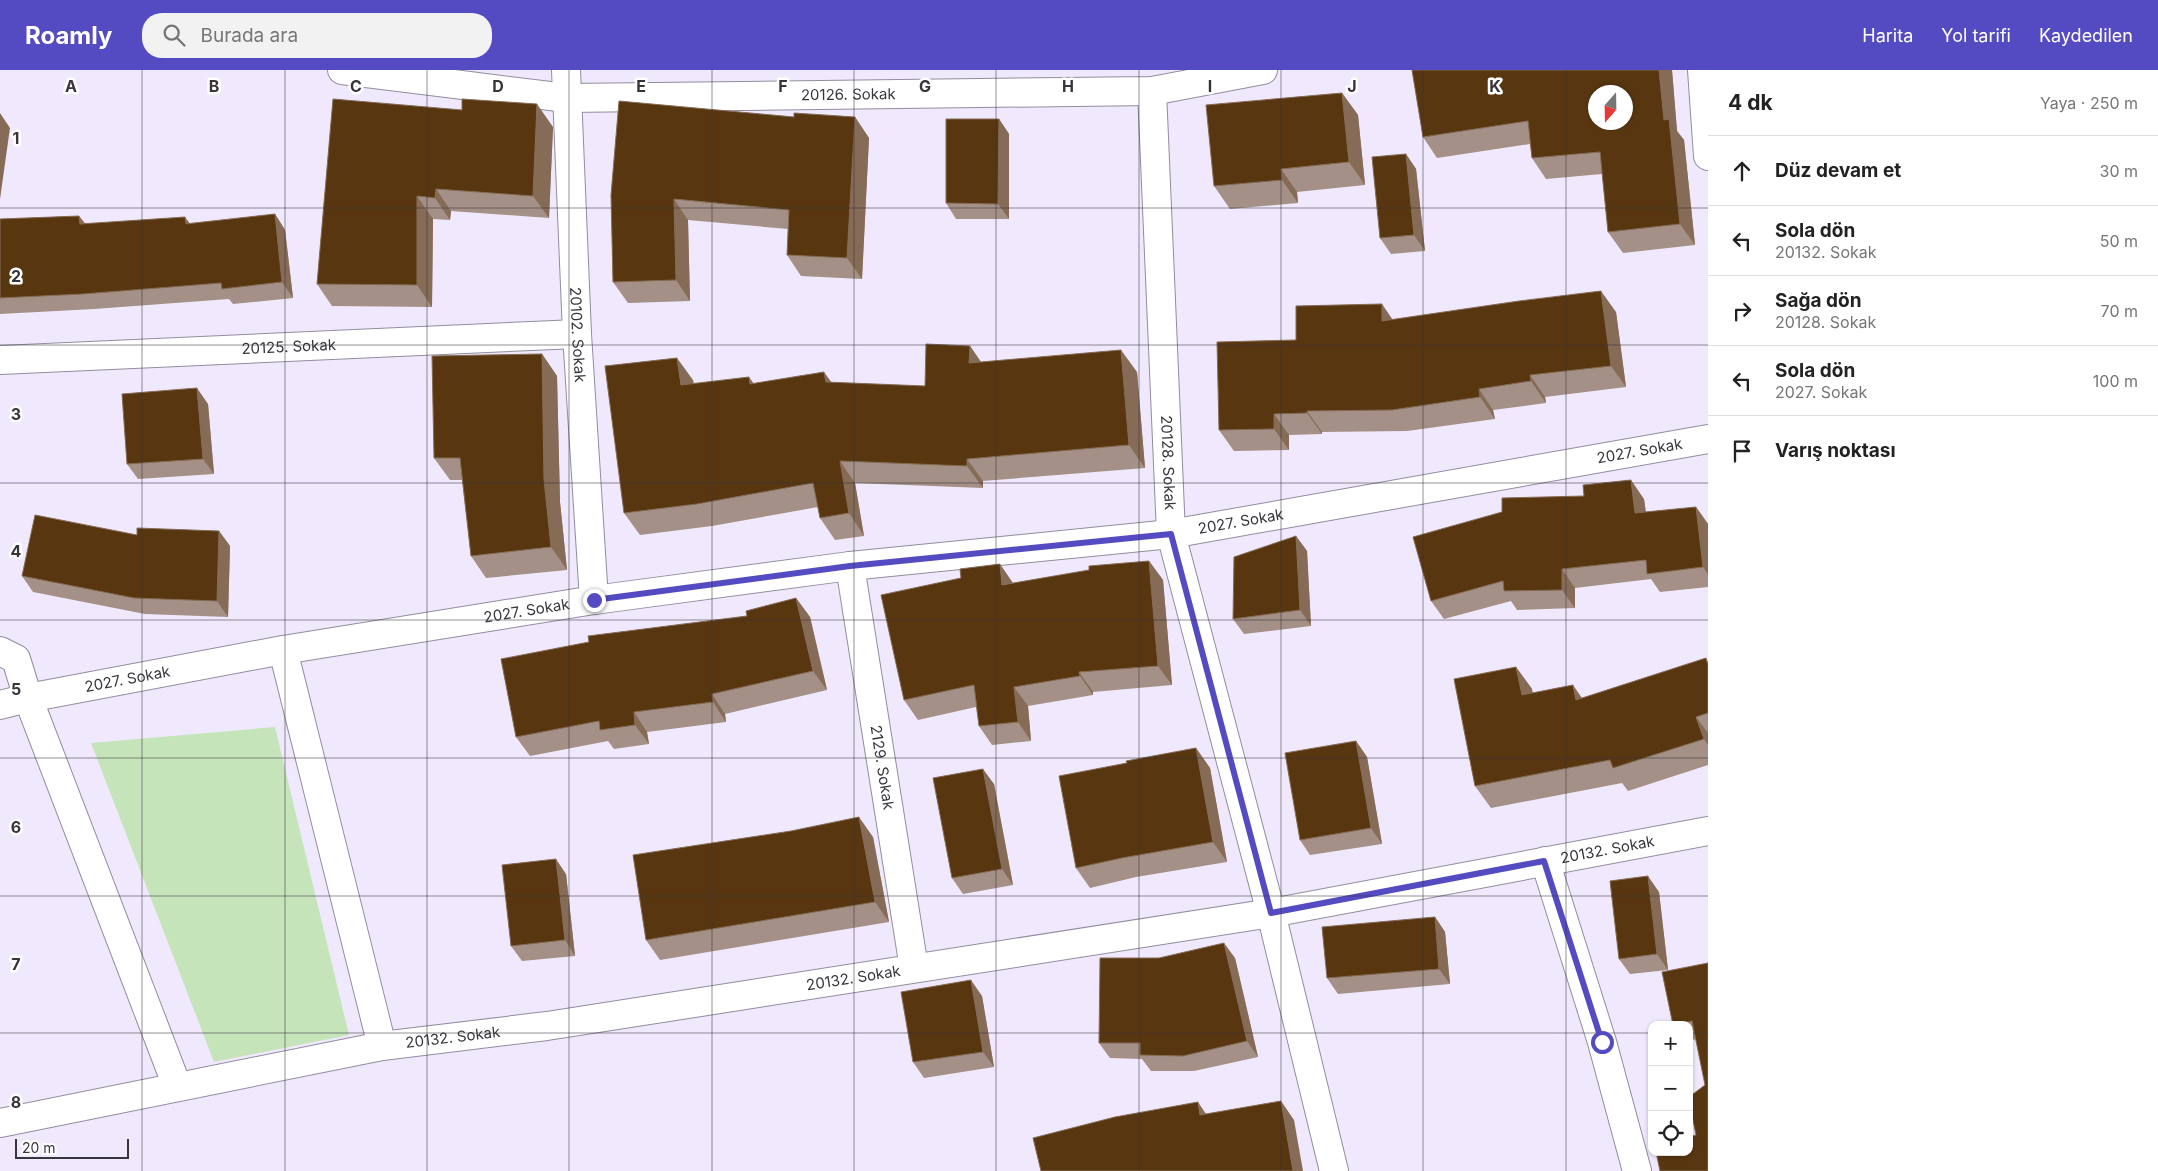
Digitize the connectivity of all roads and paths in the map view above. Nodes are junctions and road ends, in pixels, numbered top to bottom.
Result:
1 (342, 70) edge
2 (566, 70) edge
3 (1263, 70) edge
4 (1702, 70) edge
5 (1152, 91) junction
6 (566, 98) junction
7 (1708, 156) edge
8 (577, 334) junction
9 (0, 360) edge
10 (1708, 439) edge
11 (1171, 534) junction
12 (850, 566) junction
13 (594, 600) junction
14 (283, 650) junction
15 (0, 651) edge
16 (28, 698) junction
17 (0, 705) edge
18 (1708, 831) edge
19 (1544, 861) junction
20 (1271, 913) junction
21 (914, 968) junction
22 (382, 1046) junction
23 (177, 1086) junction
24 (0, 1122) edge
25 (1334, 1171) edge
26 (1637, 1171) edge

1 - 6 street, 20126. Sokak
2 - 6 street, 20102. Sokak
3 - 5 street, 20126. Sokak
4 - 7 street
5 - 6 street, 20126. Sokak
5 - 11 street, 20128. Sokak
6 - 8 street, 20102. Sokak
8 - 9 street, 20125. Sokak
8 - 13 street, 20102. Sokak
10 - 11 street, 2027. Sokak
11 - 12 street, 2027. Sokak
11 - 20 street, 20128. Sokak
12 - 13 street, 2027. Sokak
12 - 21 street, 2129. Sokak
13 - 14 street, 2027. Sokak
14 - 16 street, 2027. Sokak
14 - 22 street
15 - 16 street
16 - 17 street, 2027. Sokak
16 - 23 street
18 - 19 street, 20132. Sokak
19 - 20 street, 20132. Sokak
19 - 26 street
20 - 21 street, 20132. Sokak
20 - 25 street, 20128. Sokak
21 - 22 street, 20132. Sokak
22 - 23 street, 20132. Sokak
23 - 24 street, 20132. Sokak

